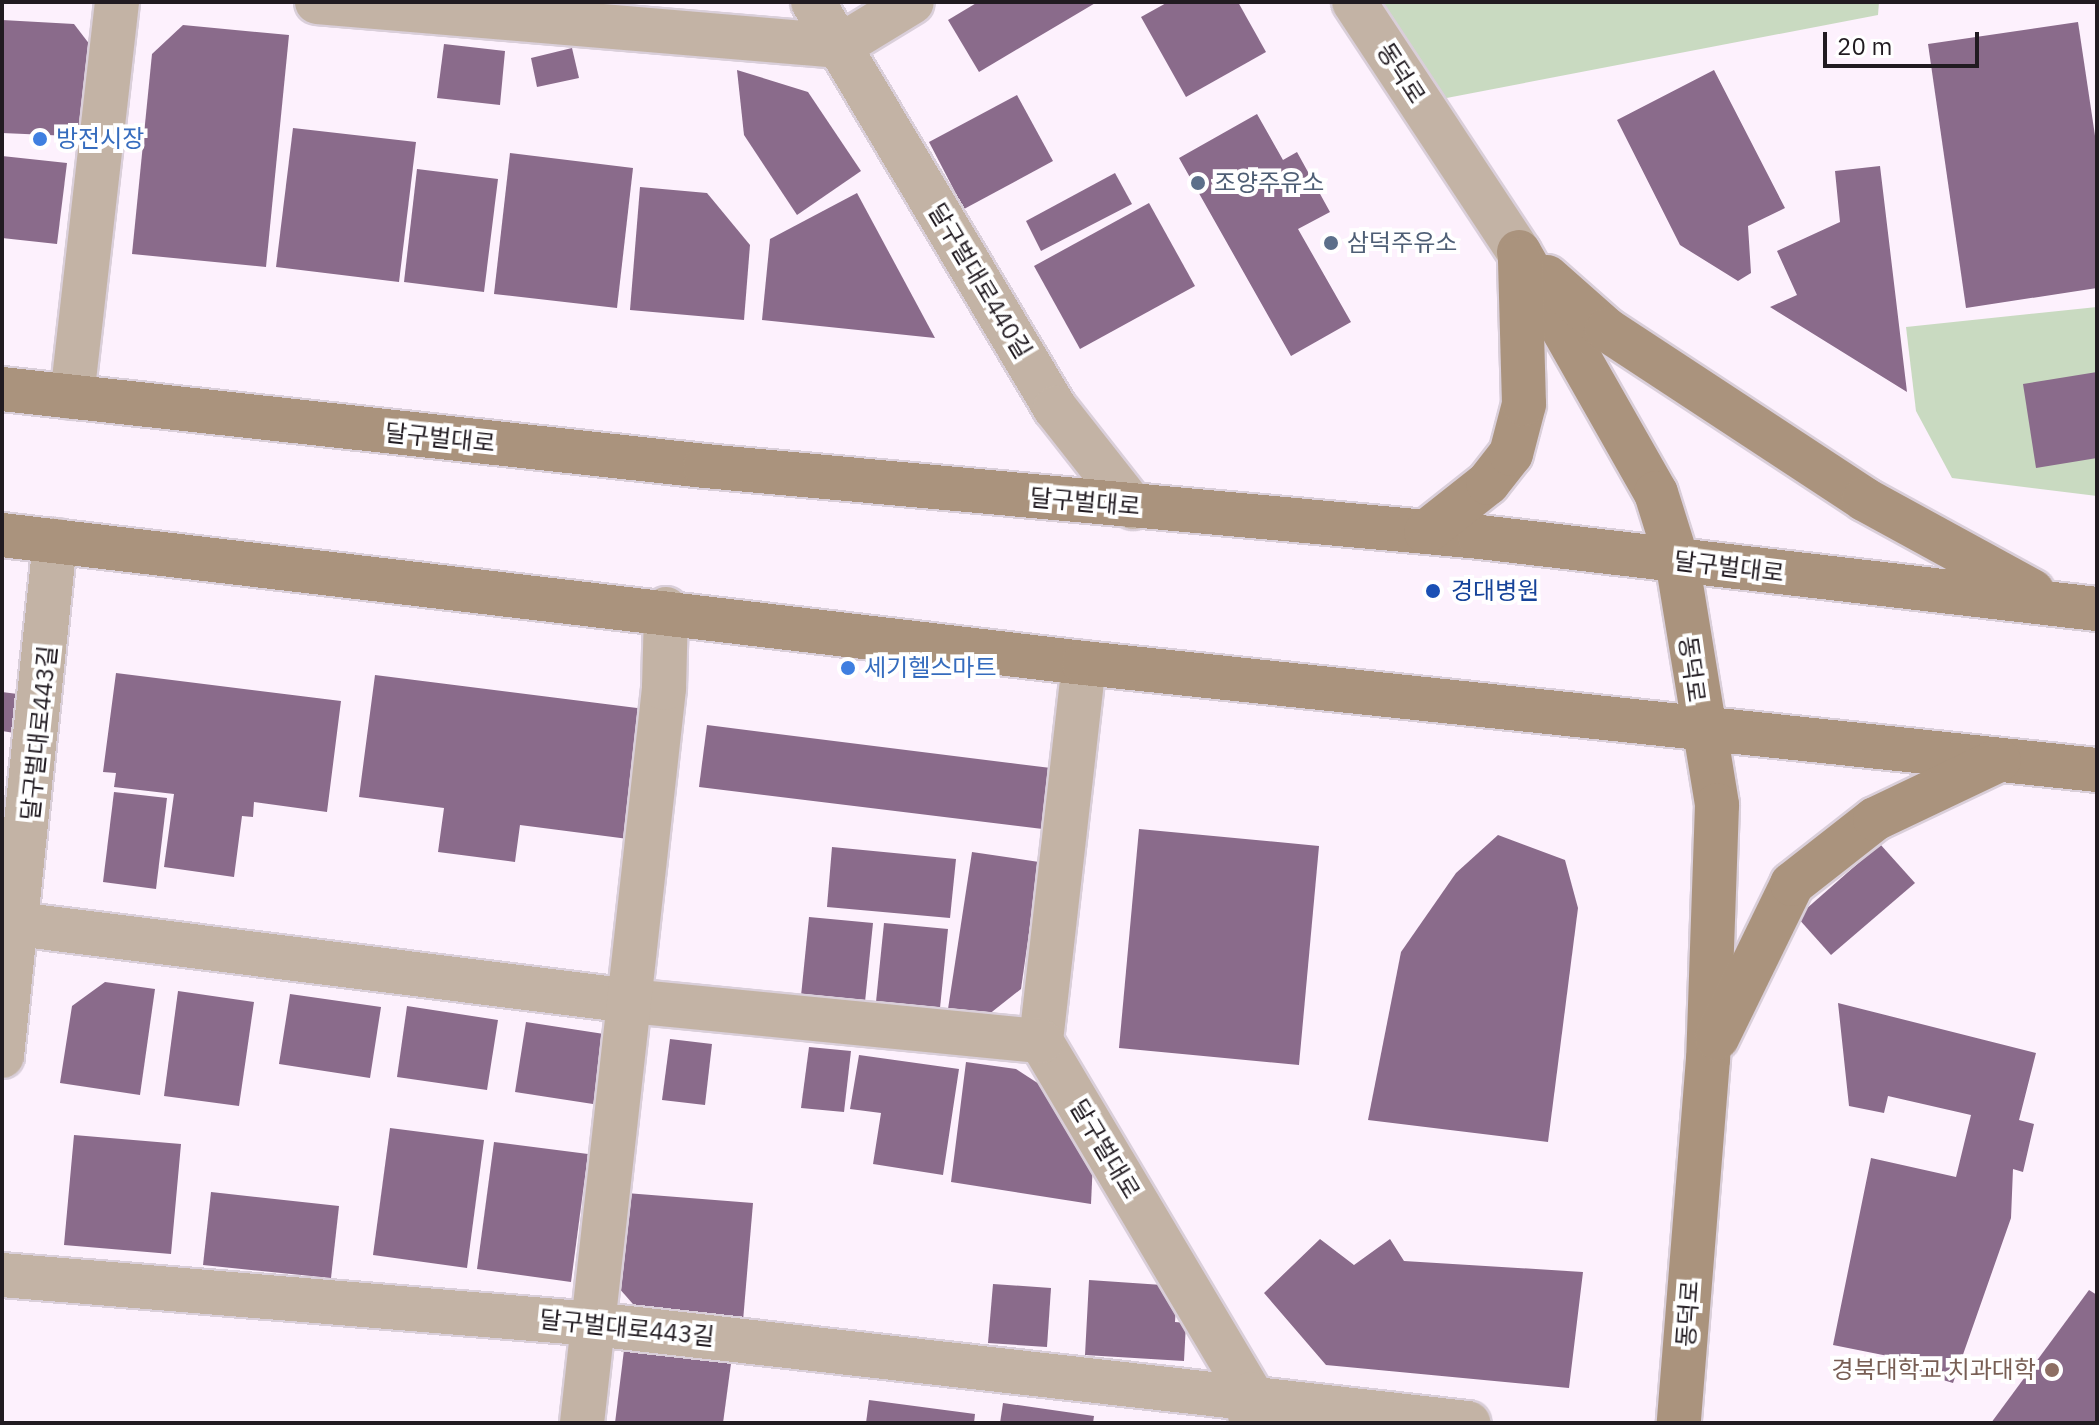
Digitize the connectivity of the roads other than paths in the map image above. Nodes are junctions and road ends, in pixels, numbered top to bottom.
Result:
1 (117, 2) edge
2 (317, 2) edge
3 (813, 2) edge
4 (912, 2) edge
5 (1354, 2) edge
6 (840, 46) junction
7 (1519, 252) junction
8 (2, 389) edge
9 (72, 397) junction
10 (1133, 507) junction
11 (1426, 532) junction
12 (2, 535) edge
13 (55, 541) junction
14 (1677, 560) junction
15 (2078, 606) edge
16 (666, 609) junction
17 (1084, 663) junction
18 (1700, 725) junction
19 (1999, 760) junction
20 (2097, 770) edge
21 (17, 924) junction
22 (630, 1001) junction
23 (1041, 1041) junction
24 (2, 1056) edge
25 (1708, 1059) junction
26 (2, 1275) edge
27 (593, 1324) junction
28 (1250, 1408) edge
29 (582, 1423) edge
30 (1468, 1423) edge
31 (1679, 1423) edge

1 - 9 street
2 - 6 street
3 - 6 street, 달구벌대로440길
4 - 6 street
5 - 7 street, 동덕로
6 - 10 street, 달구벌대로440길
7 - 11 main road
7 - 14 main road, 동덕로
7 - 15 main road
8 - 9 main road, 달구벌대로
9 - 10 main road, 달구벌대로
10 - 11 main road, 달구벌대로
11 - 14 main road, 달구벌대로
12 - 13 main road
13 - 16 main road
13 - 21 street, 달구벌대로443길
14 - 15 main road, 달구벌대로
14 - 18 main road, 동덕로
16 - 17 main road
16 - 22 street
17 - 18 main road
17 - 23 street
18 - 19 main road
18 - 25 main road, 동덕로
19 - 20 main road
19 - 25 main road
21 - 22 street
21 - 24 street, 달구벌대로443길
22 - 23 street
22 - 27 street
23 - 28 street, 달구벌대로
25 - 31 main road, 동덕로
26 - 27 street, 달구벌대로443길
27 - 28 street, 달구벌대로443길
27 - 29 street
28 - 30 street

